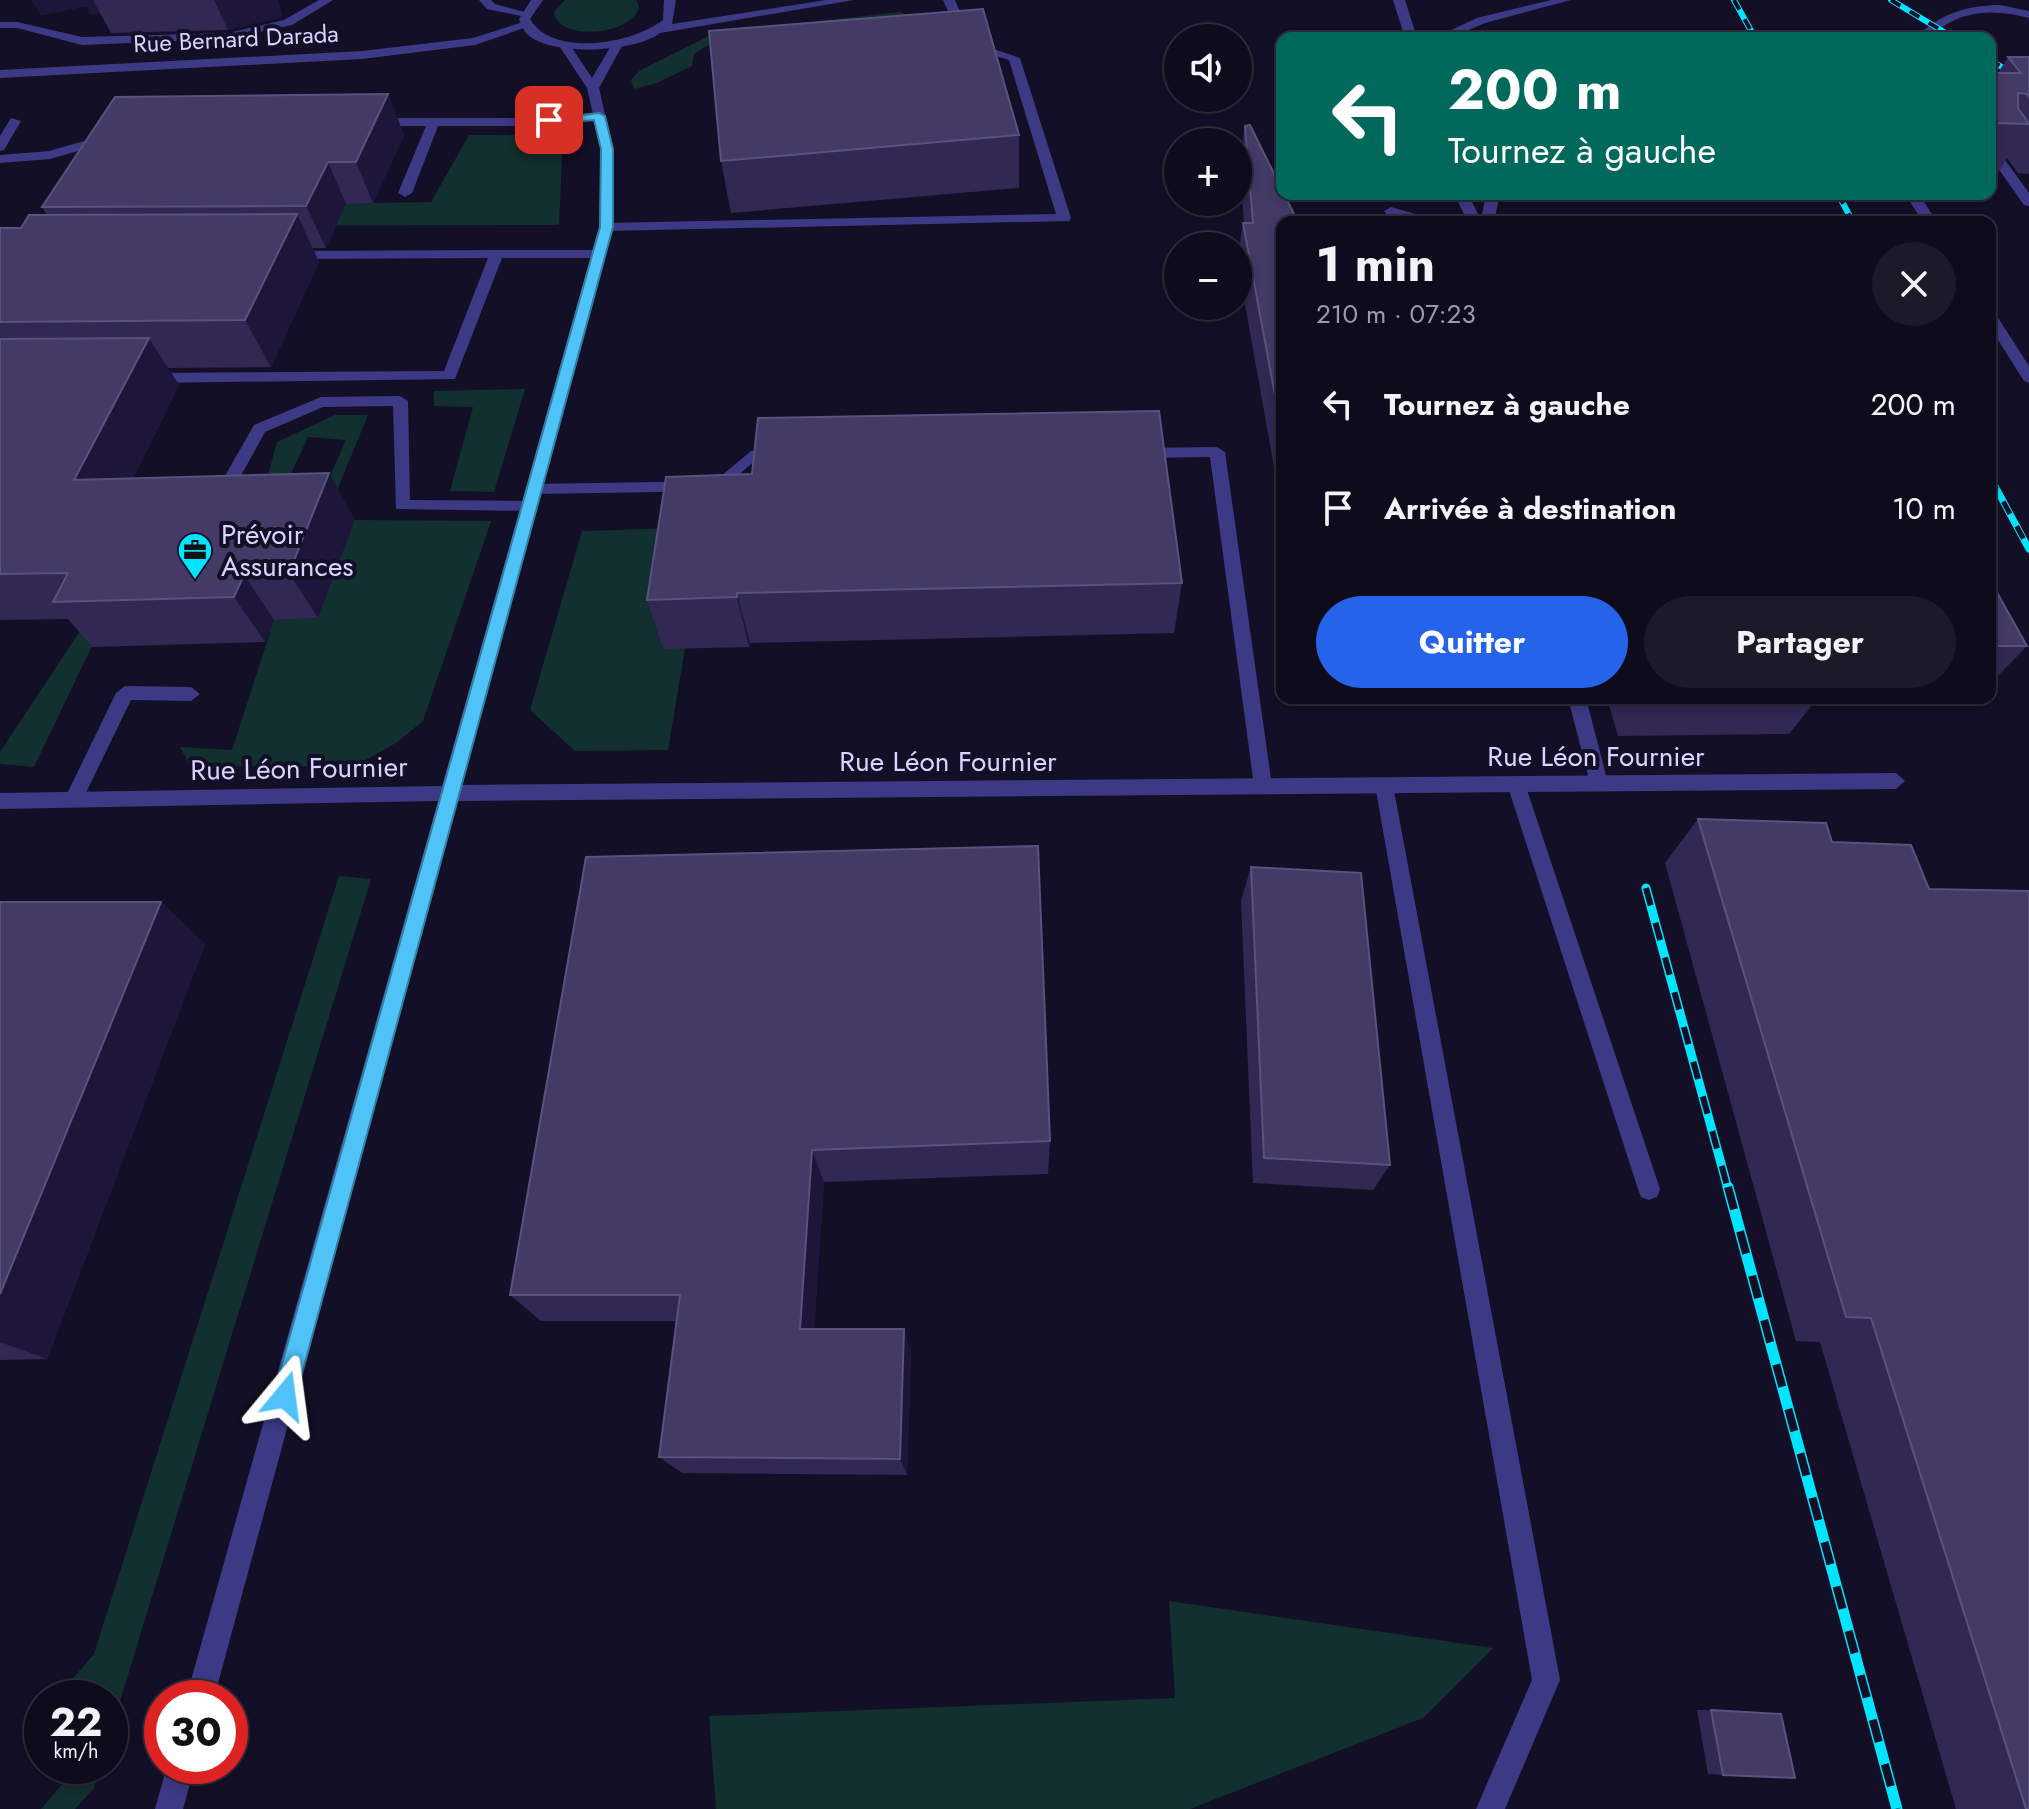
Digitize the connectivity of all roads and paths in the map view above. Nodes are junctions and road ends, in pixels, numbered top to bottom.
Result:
1 (327, 0) edge
2 (485, 0) edge
3 (537, 0) edge
4 (670, 0) edge
5 (848, 0) edge
6 (949, 0) edge
7 (1399, 0) edge
8 (1565, 0) edge
9 (2029, 15) edge
10 (526, 19) junction
11 (0, 25) edge
12 (657, 30) junction
13 (1409, 32) edge
14 (1454, 32) edge
15 (1928, 32) edge
16 (616, 46) junction
17 (566, 47) junction
18 (0, 74) edge
19 (593, 88) junction
20 (599, 116) junction
21 (15, 121) dead end
22 (358, 122) edge
23 (433, 123) junction
24 (120, 135) edge
25 (0, 147) edge
26 (1996, 156) edge
27 (0, 159) edge
28 (405, 193) dead end
29 (2029, 202) edge
30 (1391, 211) dead end
31 (1408, 216) edge
32 (606, 227) junction
33 (497, 254) junction
34 (599, 254) junction
35 (280, 255) edge
36 (1996, 326) edge
37 (140, 378) edge
38 (2029, 378) edge
39 (1124, 453) edge
40 (798, 456) edge
41 (533, 498) junction
42 (211, 515) edge
43 (191, 694) dead end
44 (1579, 704) edge
45 (1896, 781) dead end
46 (1599, 783) junction
47 (1516, 784) junction
48 (1384, 785) junction
49 (1263, 786) junction
50 (453, 793) junction
51 (73, 800) junction
52 (0, 801) edge
53 (1649, 1189) dead end
54 (205, 1680) edge
55 (176, 1784) edge
56 (169, 1809) edge
57 (1490, 1809) edge

1 - 11 street
2 - 10 street
3 - 10 street
4 - 12 street
5 - 12 street
6 - 32 street
7 - 13 street
8 - 14 street
9 - 15 street
10 - 17 street
10 - 18 street, Rue Bernard Darada
12 - 16 street
16 - 17 street
16 - 19 street
17 - 19 street
19 - 20 street
20 - 23 street
20 - 32 street
21 - 25 street
22 - 23 street
23 - 28 street
24 - 27 street
26 - 29 street
30 - 31 street
32 - 34 street
33 - 34 street
33 - 35 street
33 - 37 street
34 - 41 street
36 - 38 street
39 - 49 street
40 - 41 street
41 - 42 street
41 - 50 street
43 - 51 street
44 - 46 street
45 - 46 street, Rue Léon Fournier
46 - 47 street, Rue Léon Fournier
47 - 48 street, Rue Léon Fournier
47 - 53 street
48 - 49 street, Rue Léon Fournier
48 - 57 street
49 - 50 street, Rue Léon Fournier
50 - 51 street, Rue Léon Fournier
50 - 54 street
51 - 52 street, Rue Léon Fournier
55 - 56 street

